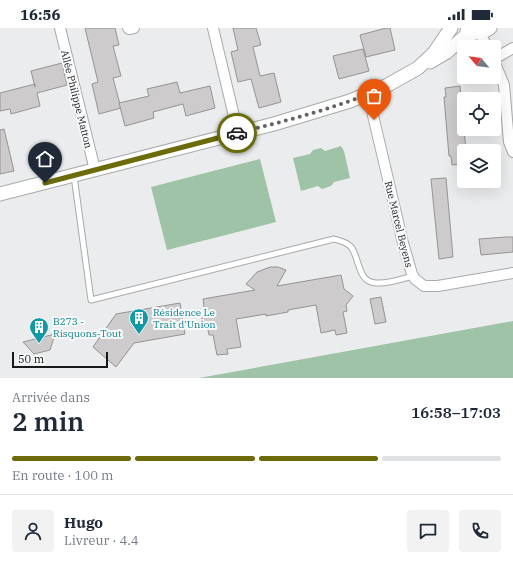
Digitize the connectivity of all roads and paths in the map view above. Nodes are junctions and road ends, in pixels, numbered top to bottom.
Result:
1 (60, 28) edge
2 (128, 28) edge
3 (134, 28) edge
4 (213, 28) edge
5 (451, 28) edge
6 (462, 28) edge
7 (482, 31) edge
8 (513, 48) edge
9 (501, 56) edge
10 (418, 68) junction
11 (501, 78) edge
12 (368, 94) junction
13 (238, 133) junction
14 (513, 152) edge
15 (95, 170) junction
16 (74, 175) junction
17 (0, 194) edge
18 (513, 273) edge
19 (414, 276) junction

1 - 15 street, Allée Philippe Matton
2 - 3 street
4 - 13 street
5 - 10 street
6 - 7 street
7 - 10 street
8 - 9 street
10 - 12 street
11 - 14 street
12 - 13 street
12 - 19 street, Rue Marcel Beyens
13 - 15 street
15 - 16 street
16 - 17 street
16 - 19 lane
18 - 19 street, Rue Marcel Beyens

